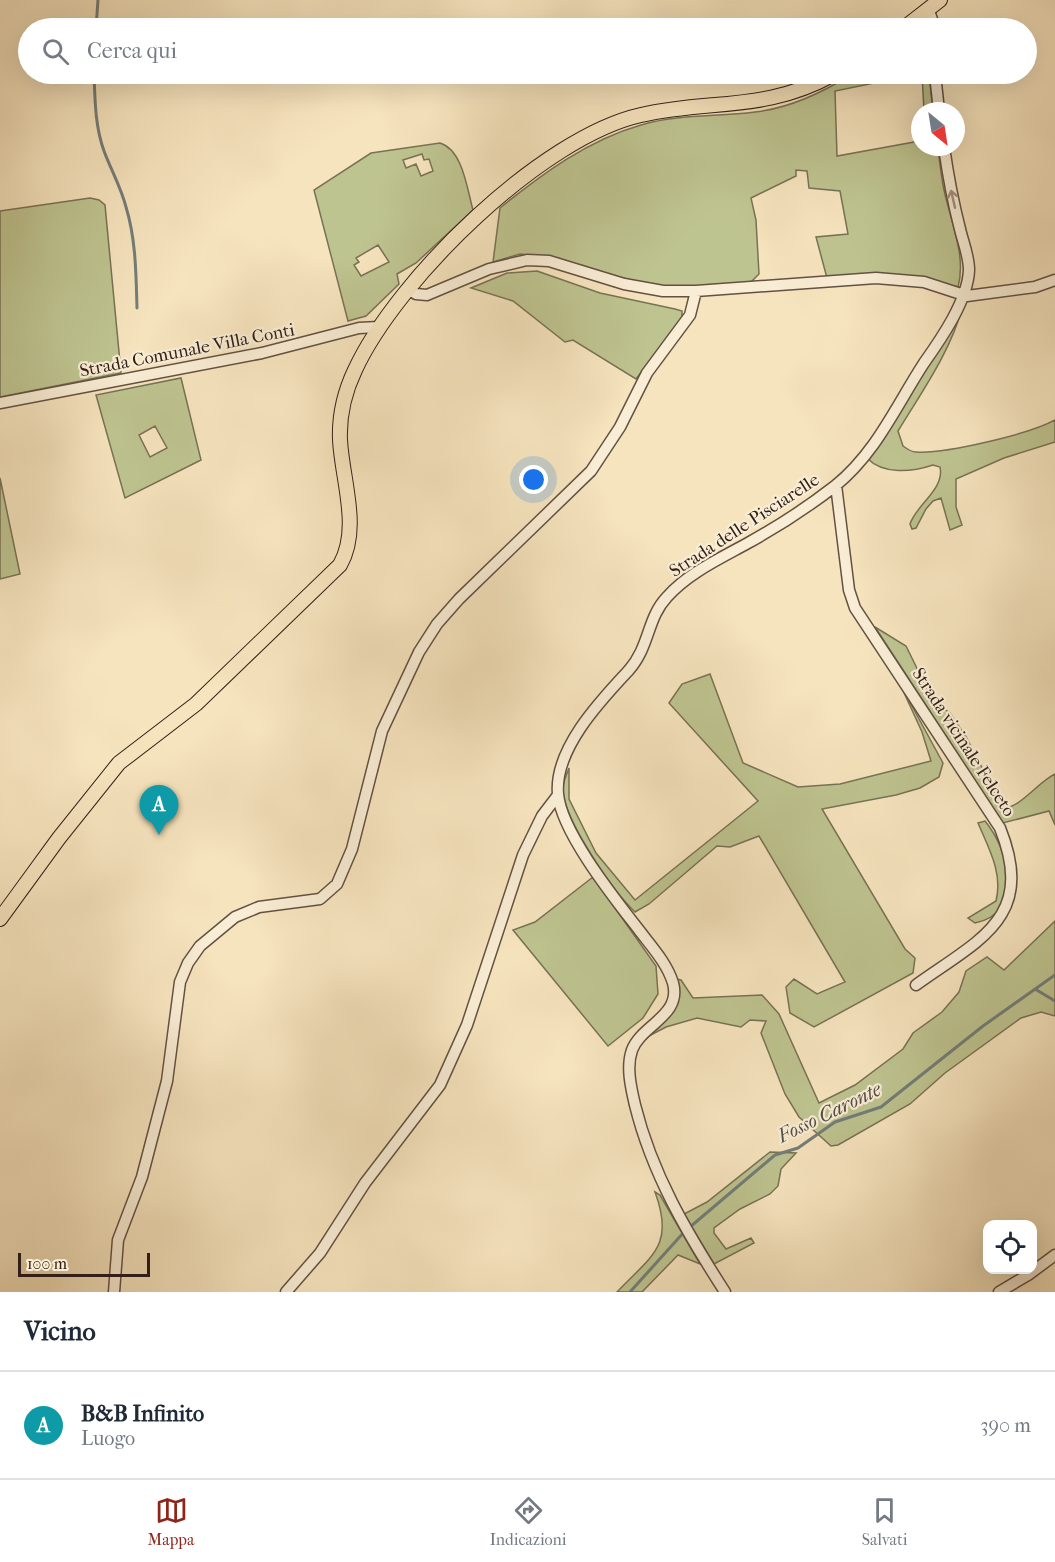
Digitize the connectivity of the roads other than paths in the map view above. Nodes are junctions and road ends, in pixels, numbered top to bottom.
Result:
1 (940, 0) edge
2 (929, 11) junction
3 (919, 18) edge
4 (932, 18) edge
5 (815, 84) edge
6 (936, 84) edge
7 (938, 102) edge
8 (945, 156) edge
9 (1055, 280) edge
10 (407, 289) junction
11 (696, 291) junction
12 (961, 296) junction
13 (379, 327) junction
14 (0, 403) edge
15 (836, 485) junction
16 (558, 795) junction
17 (0, 920) edge
18 (916, 985) dead end
19 (1055, 1256) edge
20 (114, 1292) edge
21 (286, 1292) edge
22 (725, 1292) edge
23 (999, 1292) edge

1 - 2 main road
2 - 3 main road
2 - 4 street
5 - 10 main road
6 - 7 street
12 -> 8 street, Strada delle Pisciarelle
9 - 12 street
10 - 11 street
10 - 13 main road
11 - 12 street
11 - 20 street
12 - 15 street, Strada delle Pisciarelle
13 - 14 street, Strada Comunale Villa Conti
13 - 17 main road
15 - 16 street, Strada delle Pisciarelle
15 - 18 street, Strada vicinale Felceto
16 - 21 street
16 - 22 street, Strada delle Pisciarelle
19 - 23 street

